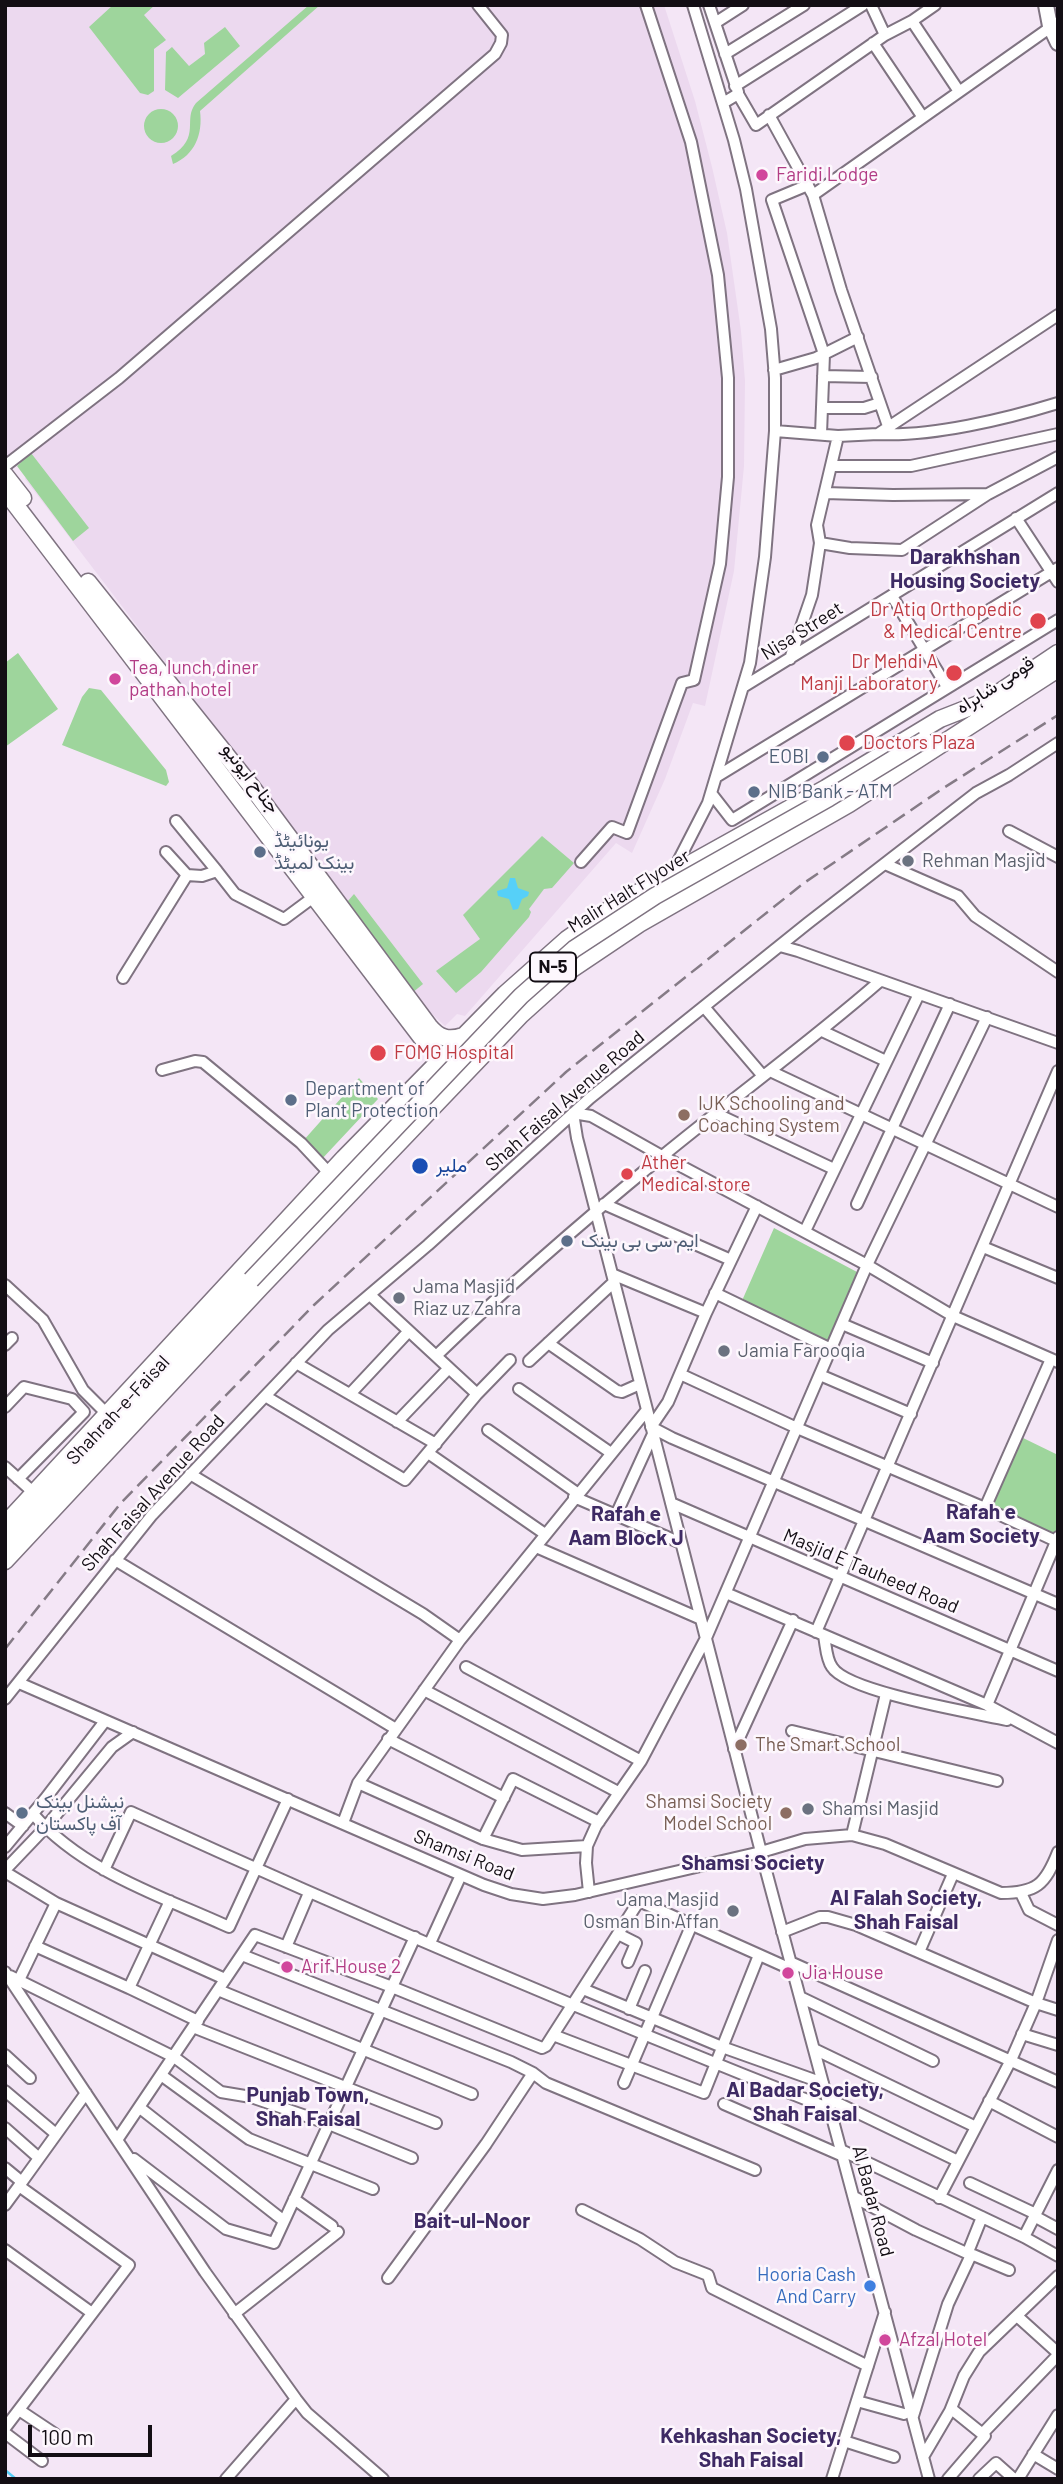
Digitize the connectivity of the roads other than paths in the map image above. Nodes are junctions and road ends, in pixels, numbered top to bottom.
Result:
1 (478, 5) edge
2 (646, 5) edge
3 (694, 5) edge
4 (709, 5) edge
5 (743, 5) edge
6 (804, 5) edge
7 (863, 5) edge
8 (871, 5) edge
9 (934, 5) edge
10 (1046, 5) edge
11 (912, 21) junction
12 (715, 23) junction
13 (1054, 24) edge
14 (885, 35) junction
15 (873, 43) junction
16 (1058, 43) edge
17 (725, 54) junction
18 (737, 90) junction
19 (958, 90) junction
20 (723, 103) junction
21 (769, 115) junction
22 (922, 116) junction
23 (811, 190) junction
24 (1058, 315) edge
25 (858, 337) junction
26 (824, 354) junction
27 (774, 370) junction
28 (823, 376) junction
29 (872, 377) junction
30 (880, 403) junction
31 (1058, 403) edge
32 (822, 408) junction
33 (888, 426) junction
34 (775, 431) junction
35 (821, 434) junction
36 (878, 434) junction
37 (1058, 434) edge
38 (838, 436) junction
39 (1058, 457) edge
40 (5, 466) edge
41 (831, 466) junction
42 (5, 475) edge
43 (5, 491) edge
44 (825, 493) junction
45 (988, 494) junction
46 (1058, 494) edge
47 (1016, 519) junction
48 (820, 543) junction
49 (1054, 570) edge
50 (1058, 582) edge
51 (892, 596) junction
52 (1058, 620) edge
53 (924, 649) junction
54 (1058, 653) edge
55 (790, 659) junction
56 (1058, 669) edge
57 (743, 687) junction
58 (947, 687) junction
59 (991, 699) junction
60 (923, 740) joint
61 (1058, 743) edge
62 (813, 769) junction
63 (716, 777) junction
64 (826, 788) junction
65 (711, 793) junction
66 (849, 804) joint
67 (732, 820) junction
68 (176, 821) dead end
69 (1009, 831) dead end
70 (743, 834) junction
71 (166, 852) dead end
72 (1058, 857) edge
73 (581, 862) dead end
74 (886, 864) junction
75 (217, 871) junction
76 (671, 873) junction
77 (187, 875) junction
78 (315, 890) junction
79 (679, 901) junction
80 (610, 908) junction
81 (621, 935) junction
82 (780, 946) junction
83 (1058, 972) edge
84 (123, 978) dead end
85 (880, 981) junction
86 (919, 993) junction
87 (950, 1004) junction
88 (705, 1008) junction
89 (987, 1017) junction
90 (822, 1031) junction
91 (463, 1037) junction
92 (1058, 1043) edge
93 (483, 1055) junction
94 (444, 1056) junction
95 (886, 1061) junction
96 (162, 1070) dead end
97 (1058, 1071) edge
98 (767, 1074) junction
99 (406, 1097) junction
100 (573, 1113) junction
101 (717, 1114) junction
102 (861, 1115) junction
103 (424, 1117) junction
104 (891, 1129) junction
105 (927, 1146) junction
106 (662, 1156) junction
107 (834, 1169) junction
108 (330, 1174) junction
109 (1010, 1185) junction
110 (857, 1204) dead end
111 (757, 1206) junction
112 (1058, 1206) edge
113 (600, 1208) junction
114 (805, 1231) junction
115 (983, 1247) junction
116 (731, 1260) junction
117 (867, 1265) junction
118 (613, 1278) junction
119 (1058, 1278) edge
120 (256, 1283) junction
121 (5, 1285) edge
122 (715, 1293) junction
123 (370, 1296) junction
124 (706, 1313) junction
125 (954, 1316) junction
126 (842, 1324) junction
127 (409, 1331) junction
128 (548, 1343) junction
129 (831, 1349) junction
130 (436, 1356) junction
131 (510, 1360) dead end
132 (530, 1361) dead end
133 (1054, 1361) edge
134 (296, 1363) junction
135 (933, 1363) junction
136 (449, 1368) junction
137 (680, 1374) junction
138 (820, 1375) junction
139 (640, 1384) junction
140 (519, 1389) dead end
141 (349, 1394) junction
142 (477, 1394) junction
143 (265, 1396) junction
144 (5, 1407) edge
145 (647, 1410) junction
146 (107, 1414) junction
147 (911, 1414) junction
148 (397, 1422) junction
149 (797, 1429) junction
150 (488, 1430) dead end
151 (652, 1430) junction
152 (432, 1449) junction
153 (611, 1453) junction
154 (5, 1467) edge
155 (888, 1467) junction
156 (190, 1474) junction
157 (18, 1479) junction
158 (774, 1482) junction
159 (33, 1492) junction
160 (576, 1495) junction
161 (671, 1503) junction
162 (985, 1508) junction
163 (616, 1515) junction
164 (864, 1521) junction
165 (5, 1524) edge
166 (545, 1534) junction
167 (750, 1538) junction
168 (1057, 1540) edge
169 (5, 1542) edge
170 (681, 1544) junction
171 (536, 1547) junction
172 (115, 1560) junction
173 (5, 1561) edge
174 (840, 1577) junction
175 (726, 1593) junction
176 (1034, 1594) junction
177 (1058, 1604) edge
178 (701, 1619) junction
179 (793, 1620) junction
180 (820, 1634) junction
181 (706, 1638) junction
182 (460, 1640) junction
183 (1010, 1650) junction
184 (466, 1667) dead end
185 (1058, 1671) edge
186 (19, 1683) junction
187 (424, 1690) junction
188 (886, 1694) junction
189 (5, 1699) edge
190 (987, 1705) junction
191 (105, 1721) junction
192 (1020, 1722) junction
193 (396, 1729) junction
194 (792, 1731) dead end
195 (133, 1732) junction
196 (388, 1739) junction
197 (1058, 1743) edge
198 (734, 1749) junction
199 (871, 1750) junction
200 (641, 1761) junction
201 (998, 1781) dead end
202 (358, 1783) junction
203 (618, 1792) junction
204 (504, 1798) junction
205 (288, 1799) junction
206 (5, 1813) edge
207 (33, 1814) junction
208 (598, 1822) junction
209 (343, 1823) junction
210 (23, 1826) junction
211 (45, 1828) junction
212 (852, 1835) junction
213 (483, 1839) junction
214 (587, 1846) junction
215 (5, 1847) edge
216 (761, 1852) junction
217 (1058, 1852) edge
218 (256, 1869) junction
219 (104, 1870) junction
220 (1055, 1870) edge
221 (5, 1871) edge
222 (953, 1874) junction
223 (461, 1875) junction
224 (589, 1892) junction
225 (309, 1893) junction
226 (1021, 1893) junction
227 (170, 1901) junction
228 (56, 1903) junction
229 (692, 1924) junction
230 (1058, 1925) edge
231 (782, 1932) junction
232 (618, 1934) junction
233 (415, 1937) junction
234 (1058, 1940) edge
235 (430, 1944) junction
236 (35, 1945) junction
237 (149, 1945) junction
238 (286, 1947) junction
239 (919, 1952) junction
240 (242, 1955) junction
241 (759, 1955) junction
242 (628, 1962) dead end
243 (791, 1966) junction
244 (645, 1970) dead end
245 (1052, 1972) edge
246 (6, 1974) edge
247 (225, 1979) junction
248 (19, 1980) junction
249 (392, 1987) junction
250 (129, 1988) junction
251 (583, 1989) junction
252 (218, 1990) junction
253 (800, 1997) junction
254 (1035, 2003) junction
255 (573, 2004) junction
256 (629, 2008) junction
257 (382, 2010) junction
258 (1058, 2010) edge
259 (652, 2018) junction
260 (196, 2024) junction
261 (1022, 2034) junction
262 (554, 2035) junction
263 (644, 2035) junction
264 (1058, 2045) edge
265 (722, 2047) junction
266 (362, 2049) junction
267 (814, 2049) junction
268 (5, 2055) edge
269 (174, 2057) junction
270 (1011, 2060) junction
271 (933, 2061) dead end
272 (715, 2064) junction
273 (631, 2066) junction
274 (533, 2073) junction
275 (161, 2076) junction
276 (30, 2078) dead end
277 (1058, 2082) edge
278 (624, 2084) dead end
279 (823, 2084) junction
280 (345, 2087) junction
281 (5, 2091) edge
282 (86, 2093) junction
283 (472, 2094) dead end
284 (989, 2101) junction
285 (724, 2104) dead end
286 (828, 2104) junction
287 (139, 2108) junction
288 (436, 2123) dead end
289 (328, 2124) junction
290 (976, 2127) junction
291 (5, 2128) edge
292 (56, 2134) junction
293 (1058, 2137) edge
294 (117, 2140) junction
295 (126, 2153) junction
296 (842, 2153) junction
297 (39, 2158) junction
298 (412, 2158) dead end
299 (958, 2161) junction
300 (311, 2162) junction
301 (5, 2168) edge
302 (755, 2170) dead end
303 (1057, 2174) edge
304 (970, 2183) dead end
305 (21, 2184) junction
306 (373, 2189) dead end
307 (854, 2197) junction
308 (939, 2198) junction
309 (294, 2199) junction
310 (5, 2205) edge
311 (582, 2210) dead end
312 (1035, 2215) junction
313 (982, 2217) junction
314 (284, 2221) junction
315 (1058, 2229) edge
316 (1024, 2237) junction
317 (5, 2250) edge
318 (969, 2253) junction
319 (1058, 2256) edge
320 (1009, 2270) dead end
321 (1058, 2276) edge
322 (388, 2278) dead end
323 (885, 2312) junction
324 (92, 2313) junction
325 (234, 2314) junction
326 (1017, 2316) junction
327 (1058, 2354) edge
328 (868, 2366) junction
329 (296, 2399) junction
330 (857, 2402) junction
331 (19, 2410) junction
332 (950, 2411) junction
333 (908, 2415) junction
334 (1057, 2416) edge
335 (5, 2427) edge
336 (5, 2433) edge
337 (983, 2433) junction
338 (55, 2434) dead end
339 (845, 2441) junction
340 (1033, 2454) junction
341 (894, 2457) dead end
342 (923, 2457) junction
343 (42, 2461) dead end
344 (1058, 2469) edge
345 (834, 2478) edge
346 (226, 2479) edge
347 (383, 2479) edge
348 (929, 2479) edge
349 (948, 2479) edge
350 (979, 2479) edge
351 (1016, 2479) edge

1 - 40 street
2 - 73 street
3 - 20 street
4 - 12 street
5 - 12 street
6 - 17 street
7 - 18 street
8 - 14 street
9 - 11 street
10 - 13 main road
11 - 14 street
11 - 19 street
12 - 17 street
13 - 16 main road
13 - 19 street
14 - 15 street
15 - 21 street
15 - 22 street
17 - 18 street
18 - 20 street
18 - 21 street
19 - 22 street
20 - 27 street
21 - 23 street
22 - 23 street
23 - 25 street
23 - 26 street
24 - 33 street
25 - 26 street
25 - 29 street
26 - 27 street
26 - 28 street
27 - 34 street
28 - 29 street
28 - 32 street
29 - 30 street
30 - 32 street
30 - 33 street
31 - 36 street
32 - 35 street
33 - 36 street
34 - 35 street
34 - 57 street
35 - 38 street
36 - 38 street
37 - 41 street
38 - 41 street
39 - 45 street
41 - 44 street
42 - 78 highway, جناح ایونیو
43 - 78 highway, جناح ایونیو
44 - 45 street
44 - 48 street
45 - 48 street
46 - 47 street, Nisa Street
47 - 49 street
47 - 51 street, Nisa Street
48 - 55 street
49 - 50 street
49 - 53 street
51 - 53 street
51 - 55 street, Nisa Street
52 - 58 street
53 - 58 street
53 - 63 street
54 - 59 highway, قومی شاہراہ / N-5
55 - 57 street, Nisa Street
56 - 66 highway, قومی شاہراہ / N-5
57 - 63 street
58 - 62 street
59 - 60 highway, قومی شاہراہ / N-5
59 - 64 highway
60 - 120 highway, Malir Halt Flyover / N-5, bridge
61 - 74 street, Shah Faisal Avenue Road
62 - 64 street
62 - 67 street
63 - 65 street
64 - 70 highway
65 - 67 street
65 - 76 street
66 - 79 highway, Malir Halt Flyover / N-5
67 - 70 street
68 - 75 street
69 - 72 street
70 - 76 highway
71 - 77 street
74 - 82 street, Shah Faisal Avenue Road
74 - 83 street
75 - 77 street
75 - 78 street
76 - 79 street
76 - 80 highway
77 - 84 street
78 - 91 highway, جناح ایونیو
78 - 94 highway, جناح ایونیو
79 - 81 highway, Malir Halt Flyover / N-5
80 - 81 highway
80 - 91 highway
81 - 93 highway, Malir Halt Flyover / N-5
82 - 85 street
82 - 88 street, Shah Faisal Avenue Road
85 - 86 street
85 - 90 street
86 - 87 street
86 - 95 street
87 - 89 street
87 - 104 street
88 - 98 street
88 - 100 street, Shah Faisal Avenue Road
89 - 92 street
89 - 105 street
90 - 95 street
90 - 98 street
91 - 94 highway
93 - 94 highway
93 - 103 highway, Malir Halt Flyover / N-5
94 - 99 highway
95 - 102 street
96 - 108 street
97 - 109 street
98 - 101 street
98 - 102 street
99 - 103 highway
99 - 108 highway
100 - 106 street
100 - 113 street, Al Badar Road
100 - 123 street, Shah Faisal Avenue Road
101 - 106 street
101 - 107 street
102 - 104 street
102 - 107 street
103 - 120 highway, Malir Halt Flyover / N-5
104 - 105 street
104 - 110 street
105 - 109 street
105 - 117 street
106 - 111 street
106 - 113 street
107 - 114 street
108 - 146 highway
109 - 112 street
109 - 115 street
111 - 114 street
111 - 116 street
113 - 116 street
113 - 118 street, Al Badar Road
113 - 130 street
114 - 117 street
115 - 119 street
115 - 125 street
116 - 122 street
117 - 125 street
117 - 126 street
118 - 124 street
118 - 128 street
118 - 139 street, Al Badar Road
120 - 169 highway, Shahrah-e-Faisal
120 - 173 highway, Shahrah-e-Faisal
121 - 146 street
122 - 124 street
122 - 129 street
123 - 127 street
123 - 134 street, Shah Faisal Avenue Road
124 - 137 street
125 - 133 street
125 - 135 street
126 - 129 street
126 - 135 street
127 - 130 street
127 - 141 street
128 - 132 street
128 - 139 street
129 - 138 street
130 - 136 street
131 - 142 street
133 - 162 street
134 - 141 street
134 - 143 street, Shah Faisal Avenue Road
135 - 147 street
136 - 142 street
136 - 148 street
137 - 149 street
137 - 151 street
138 - 147 street
138 - 149 street
139 - 145 street, Al Badar Road
140 - 153 street
141 - 148 street
142 - 152 street
143 - 152 street
143 - 156 street, Shah Faisal Avenue Road
144 - 157 street
145 - 151 street, Al Badar Road
145 - 153 street
146 - 159 highway
147 - 155 street
148 - 152 street
149 - 155 street
149 - 158 street
150 - 160 street
151 - 158 street
151 - 161 street, Al Badar Road
151 - 163 street
152 - 166 street
153 - 160 street
154 - 157 street
155 - 162 street
155 - 164 street
156 - 172 street, Shah Faisal Avenue Road
156 - 182 street
157 - 159 street
158 - 164 street
158 - 167 street
159 - 165 highway
160 - 163 street
160 - 166 street
161 - 167 street, Masjid E Tauheed Road
161 - 170 street, Al Badar Road
162 - 168 street
163 - 170 street
164 - 174 street
164 - 176 street
166 - 171 street
167 - 174 street, Masjid E Tauheed Road
167 - 175 street
168 - 176 street
170 - 178 street, Al Badar Road
171 - 178 street
171 - 182 street
172 - 186 street, Shah Faisal Avenue Road
172 - 193 street
174 - 180 street
174 - 183 street, Masjid E Tauheed Road
175 - 179 street
175 - 181 street
176 - 177 street
176 - 183 street
178 - 181 street, Al Badar Road
179 - 180 street
179 - 198 street
180 - 188 street
180 - 190 street
181 - 198 street, Al Badar Road
181 - 200 street
182 - 187 street
183 - 185 street, Masjid E Tauheed Road
183 - 190 street
184 - 200 street
186 - 189 street, Shah Faisal Avenue Road
186 - 191 street, Shamsi Road
187 - 193 street
187 - 203 street
188 - 192 street
188 - 199 street
190 - 192 street
191 - 195 street, Shamsi Road
191 - 207 street
192 - 197 street
193 - 196 street
194 - 199 street
195 - 205 street, Shamsi Road
195 - 211 street
196 - 202 street
196 - 204 street
198 - 216 street, Al Badar Road
199 - 201 street
199 - 212 street
200 - 203 street
202 - 209 street
202 - 213 street
203 - 208 street
204 - 208 street
204 - 213 street
205 - 209 street, Shamsi Road
205 - 218 street
206 - 210 street
207 - 210 street
207 - 211 street
208 - 214 street
209 - 223 street, Shamsi Road
210 - 215 street
211 - 219 street
211 - 221 street
212 - 216 street, Shamsi Road
212 - 222 street, Shamsi Road
213 - 214 street
214 - 224 street
216 - 224 street, Shamsi Road
216 - 231 street, Al Badar Road
217 - 220 street
218 - 219 street
218 - 225 street
218 - 227 street
219 - 227 street
220 - 226 street
221 - 228 street
222 - 226 street, Shamsi Road
222 - 239 street
223 - 224 street, Shamsi Road
223 - 235 street
225 - 233 street
225 - 238 street
226 - 230 street
227 - 237 street
228 - 236 street
228 - 237 street
229 - 232 street
229 - 241 street
229 - 259 street
231 - 239 street
231 - 243 street, Al Badar Road
232 - 242 street
232 - 251 street
233 - 235 street
233 - 249 street
234 - 245 street
235 - 255 street
236 - 248 street
236 - 250 street
237 - 247 street
237 - 250 street
238 - 240 street
238 - 249 street
239 - 254 street
240 - 247 street
240 - 257 street
241 - 243 street
241 - 265 street
243 - 253 street, Al Badar Road
243 - 270 street
244 - 256 street
245 - 254 street
246 - 248 street
246 - 282 street
247 - 252 street
248 - 269 street
249 - 257 street
249 - 262 street
250 - 260 street
251 - 255 street
251 - 256 street
252 - 260 street
252 - 266 street
253 - 267 street, Al Badar Road
253 - 271 street
254 - 258 street
254 - 261 street
255 - 262 street
255 - 263 street
256 - 259 street
257 - 266 street
257 - 274 street
259 - 263 street
259 - 265 street
260 - 269 street
260 - 280 street
261 - 264 street
261 - 270 street
262 - 273 street
263 - 272 street
263 - 273 street
265 - 272 street
265 - 279 street
266 - 280 street
266 - 283 street
267 - 279 street, Al Badar Road
267 - 290 street
268 - 276 street
269 - 275 street
269 - 289 street
270 - 277 street
270 - 284 street
272 - 273 street
272 - 286 street
273 - 278 street
274 - 302 street
274 - 322 street
275 - 287 street
275 - 300 street
279 - 286 street, Al Badar Road
280 - 288 street
280 - 289 street
281 - 292 street
282 - 292 street
282 - 294 street
284 - 290 street
284 - 293 street
285 - 296 street
286 - 296 street, Al Badar Road
286 - 299 street
287 - 294 street
287 - 314 street
289 - 298 street
289 - 300 street
290 - 299 street
291 - 297 street
292 - 297 street
294 - 295 street
295 - 314 street
295 - 325 street
296 - 307 street, Al Badar Road
296 - 308 street
297 - 305 street
299 - 308 street
300 - 306 street
300 - 309 street
301 - 305 street
303 - 312 street
304 - 312 street
305 - 310 street
305 - 324 street
307 - 318 street
307 - 323 street, Al Badar Road
308 - 313 street
309 - 314 street
309 - 325 street
311 - 328 street
312 - 315 street
312 - 316 street
313 - 316 street
313 - 318 street
316 - 319 street
317 - 324 street
318 - 320 street
318 - 333 street
321 - 326 street
323 - 328 street
323 - 333 street, Al Badar Road
324 - 331 street
325 - 329 street
326 - 327 street
326 - 332 street
327 - 337 street
328 - 330 street
329 - 346 street
329 - 347 street
330 - 333 street
330 - 339 street
331 - 335 street
331 - 338 street
332 - 337 street
332 - 342 street
333 - 342 street, Al Badar Road
334 - 340 street
336 - 343 street
337 - 349 street
339 - 341 street
339 - 345 street
340 - 344 street
340 - 351 street
342 - 348 street, Al Badar Road
350 - 351 street

